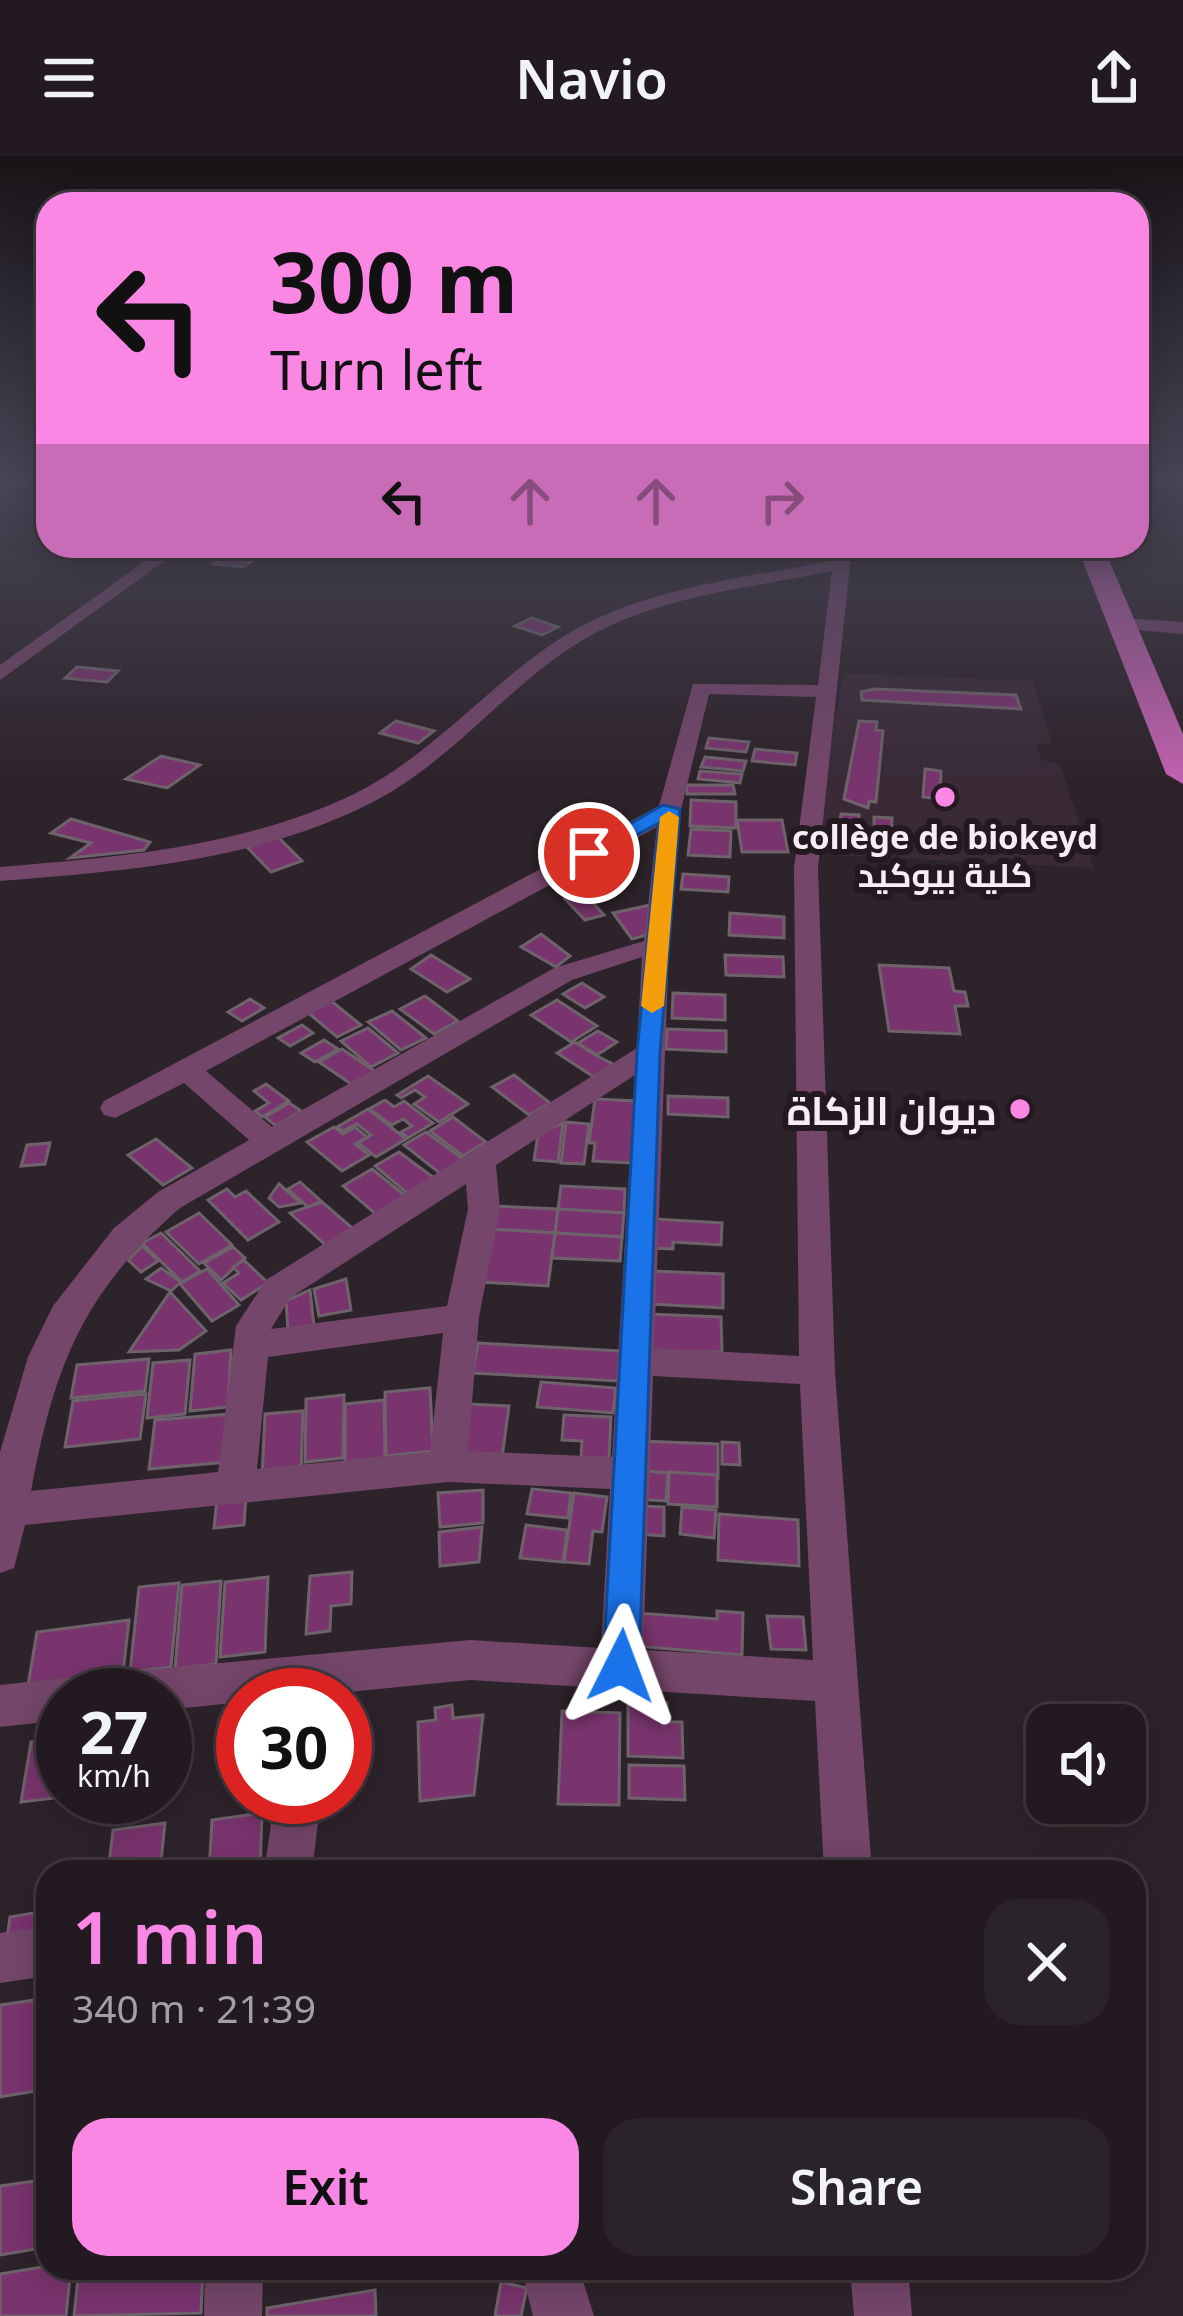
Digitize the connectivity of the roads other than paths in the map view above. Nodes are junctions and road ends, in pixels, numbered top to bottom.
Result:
1 (132, 579) edge
2 (753, 579) edge
3 (839, 579) edge
4 (1103, 579) edge
5 (1121, 624) junction
6 (1183, 628) edge
7 (0, 674) edge
8 (825, 691) junction
9 (1183, 774) edge
10 (670, 809) junction
11 (0, 874) edge
12 (656, 947) junction
13 (649, 1053) junction
14 (184, 1068) junction
15 (115, 1108) dead end
16 (271, 1143) junction
17 (480, 1162) junction
18 (462, 1317) junction
19 (250, 1346) junction
20 (636, 1360) junction
21 (817, 1371) junction
22 (448, 1466) junction
23 (630, 1474) junction
24 (236, 1484) junction
25 (8, 1510) junction
26 (0, 1555) edge
27 (621, 1666) junction
28 (372, 1676) edge
29 (834, 1682) junction
30 (36, 1702) edge
31 (0, 1706) edge
32 (294, 1824) edge
33 (290, 1860) edge
34 (847, 1860) edge
35 (36, 1953) edge
36 (0, 1958) edge
37 (234, 2280) edge
38 (552, 2280) edge
39 (881, 2280) edge
40 (233, 2316) edge
41 (565, 2316) edge
42 (884, 2316) edge

1 - 7 street
2 - 11 street
3 - 8 street
4 - 5 main road
5 - 6 street
5 - 9 main road
8 - 10 street
8 - 21 street
10 - 12 street
10 - 14 street
12 - 13 street
12 - 16 street
13 - 17 street
13 - 20 street
14 - 15 street
14 - 16 street
16 - 25 street
17 - 18 street
17 - 19 street
18 - 19 street
18 - 22 street
19 - 24 street
20 - 21 street
20 - 23 street
21 - 29 street
22 - 23 street
22 - 24 street
23 - 27 street
24 - 25 street
25 - 26 street
27 - 28 street
27 - 29 street
29 - 34 street
30 - 31 street
32 - 33 street
35 - 36 street
37 - 40 street
38 - 41 street
39 - 42 street

